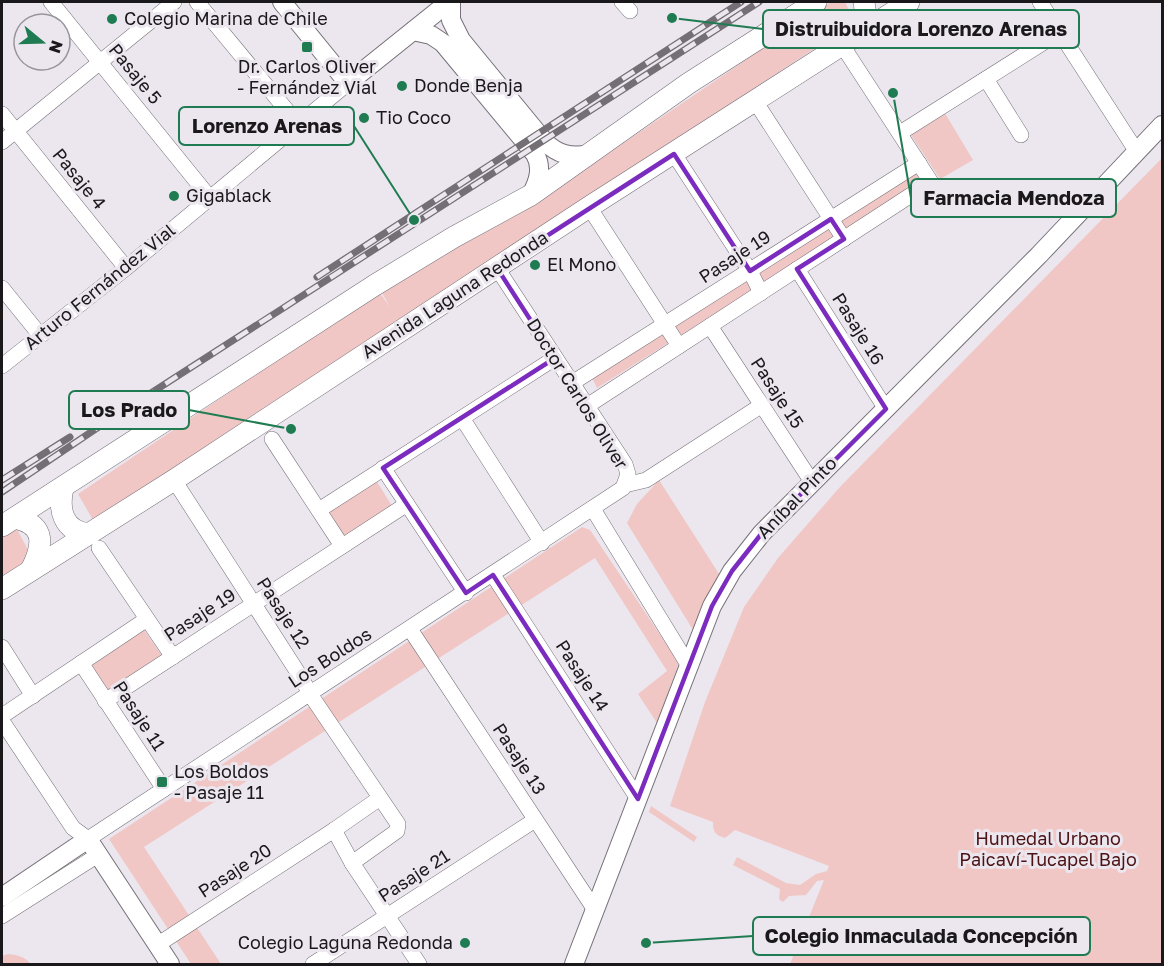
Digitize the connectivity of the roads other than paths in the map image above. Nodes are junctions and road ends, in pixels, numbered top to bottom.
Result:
1 (51, 2) edge
2 (174, 2) edge
3 (197, 2) edge
4 (282, 2) edge
5 (450, 2) edge
6 (816, 2) edge
7 (864, 2) edge
8 (909, 2) edge
9 (1040, 2) edge
10 (412, 31) junction
11 (1060, 32) junction
12 (862, 33) junction
13 (842, 45) junction
14 (100, 62) junction
15 (986, 79) junction
16 (348, 83) junction
17 (755, 101) junction
18 (2, 114) edge
19 (298, 125) junction
20 (1162, 125) edge
21 (15, 131) junction
22 (900, 133) junction
23 (1021, 135) dead end
24 (2, 142) edge
25 (1137, 152) junction
26 (590, 154) junction
27 (674, 154) junction
28 (919, 163) junction
29 (531, 195) junction
30 (210, 198) junction
31 (589, 207) junction
32 (831, 219) junction
33 (844, 239) junction
34 (126, 268) junction
35 (497, 268) junction
36 (797, 269) junction
37 (750, 271) junction
38 (2, 288) edge
39 (761, 292) junction
40 (667, 324) junction
41 (710, 326) junction
42 (40, 335) junction
43 (679, 346) junction
44 (555, 358) junction
45 (2, 366) edge
46 (572, 383) junction
47 (762, 405) junction
48 (587, 406) junction
49 (886, 409) junction
50 (462, 418) junction
51 (272, 439) dead end
52 (383, 468) junction
53 (174, 480) junction
54 (812, 482) junction
55 (625, 485) junction
56 (63, 488) junction
57 (407, 504) junction
58 (593, 509) junction
59 (319, 510) junction
60 (8, 522) edge
61 (94, 541) junction
62 (542, 543) junction
63 (342, 546) junction
64 (32, 570) junction
65 (492, 575) junction
66 (2, 589) edge
67 (466, 593) junction
68 (254, 604) junction
69 (147, 619) junction
70 (410, 629) junction
71 (2, 647) edge
72 (173, 657) junction
73 (81, 663) junction
74 (689, 666) junction
75 (310, 694) junction
76 (33, 696) junction
77 (105, 700) junction
78 (2, 718) edge
79 (164, 789) junction
80 (380, 798) junction
81 (638, 799) junction
82 (535, 820) junction
83 (334, 830) junction
84 (88, 839) junction
85 (98, 855) junction
86 (352, 863) junction
87 (2, 897) edge
88 (595, 910) junction
89 (2, 916) edge
90 (387, 916) junction
91 (157, 945) junction
92 (170, 964) edge
93 (313, 964) edge
94 (418, 964) edge
95 (574, 964) edge

1 - 14 street, Pasaje 5
2 - 14 street
3 - 19 street
4 - 16 street
5 - 10 street, Arturo Fernández Vial
5 - 26 street
6 - 26 main road
7 - 12 main road
8 - 12 main road, Avenida Laguna Redonda
9 - 11 street
10 - 16 street, Arturo Fernández Vial
10 - 29 street
11 - 15 street
11 - 25 street
12 - 13 main road, Avenida Laguna Redonda
13 - 17 main road, Avenida Laguna Redonda
13 - 22 street
14 - 21 street
14 - 30 street, Pasaje 5
15 - 22 street
15 - 23 street
16 - 19 street, Arturo Fernández Vial
17 - 27 main road, Avenida Laguna Redonda
17 - 32 street
18 - 21 street, Pasaje 4
19 - 30 street, Arturo Fernández Vial
20 - 25 street, Aníbal Pinto
21 - 24 street
21 - 34 street, Pasaje 4
22 - 28 street
25 - 49 street, Aníbal Pinto
26 - 29 main road
27 - 31 main road, Avenida Laguna Redonda
27 - 37 street
28 - 32 street, Pasaje 19
28 - 33 street
29 - 56 main road
30 - 34 street, Arturo Fernández Vial
31 - 35 main road, Avenida Laguna Redonda
31 - 40 street
32 - 33 street
32 - 37 street, Pasaje 19
33 - 36 street
34 - 42 street, Arturo Fernández Vial
35 - 44 street, Doctor Carlos Oliver
35 - 53 main road, Avenida Laguna Redonda
36 - 39 street
36 - 49 street, Pasaje 16
37 - 39 street
37 - 40 street, Pasaje 19
38 - 42 street
39 - 41 street
40 - 43 street
40 - 46 street, Pasaje 19
41 - 43 street
41 - 47 street, Pasaje 15
42 - 45 street, Arturo Fernández Vial
43 - 48 street
44 - 46 street, Doctor Carlos Oliver
44 - 50 street
46 - 48 street, Doctor Carlos Oliver
47 - 54 street, Pasaje 15
47 - 55 street
48 - 55 street, Doctor Carlos Oliver
49 - 54 street, Aníbal Pinto
50 - 52 street
50 - 62 street
51 - 59 street
52 - 57 street
52 - 59 street
53 - 61 main road, Avenida Laguna Redonda
53 - 68 street, Pasaje 12
54 - 74 street, Aníbal Pinto
55 - 58 street, Doctor Carlos Oliver
56 - 60 main road
56 - 61 main road
57 - 63 street, Pasaje 19
57 - 67 street
58 - 62 street, Los Boldos
58 - 74 street
59 - 63 street
60 - 64 main road
61 - 64 main road, Avenida Laguna Redonda
61 - 69 street
62 - 65 street, Los Boldos
63 - 68 street, Pasaje 19
64 - 66 main road, Avenida Laguna Redonda
65 - 67 street, Los Boldos
65 - 81 street, Pasaje 14
67 - 70 street, Los Boldos
68 - 72 street, Pasaje 19
68 - 75 street, Pasaje 12
69 - 72 street
69 - 73 street, Pasaje 19
70 - 75 street, Los Boldos
70 - 82 street, Pasaje 13
71 - 76 street
72 - 77 street, Pasaje 19
73 - 76 street, Pasaje 19
73 - 77 street, Pasaje 11
74 - 81 street, Aníbal Pinto
75 - 79 street, Los Boldos
75 - 80 street, Pasaje 12
76 - 78 street, Pasaje 19
77 - 79 street, Pasaje 11
78 - 84 street
79 - 84 street, Los Boldos
80 - 83 street
80 - 86 street, Pasaje 12
81 - 88 street, Aníbal Pinto
82 - 88 street, Pasaje 13
82 - 90 street, Pasaje 21
83 - 86 street
83 - 91 street, Pasaje 20
84 - 85 street
84 - 87 street
85 - 89 street
85 - 91 street
86 - 90 street
88 - 95 street, Aníbal Pinto
90 - 93 street, Pasaje 21
90 - 94 street
91 - 92 street

